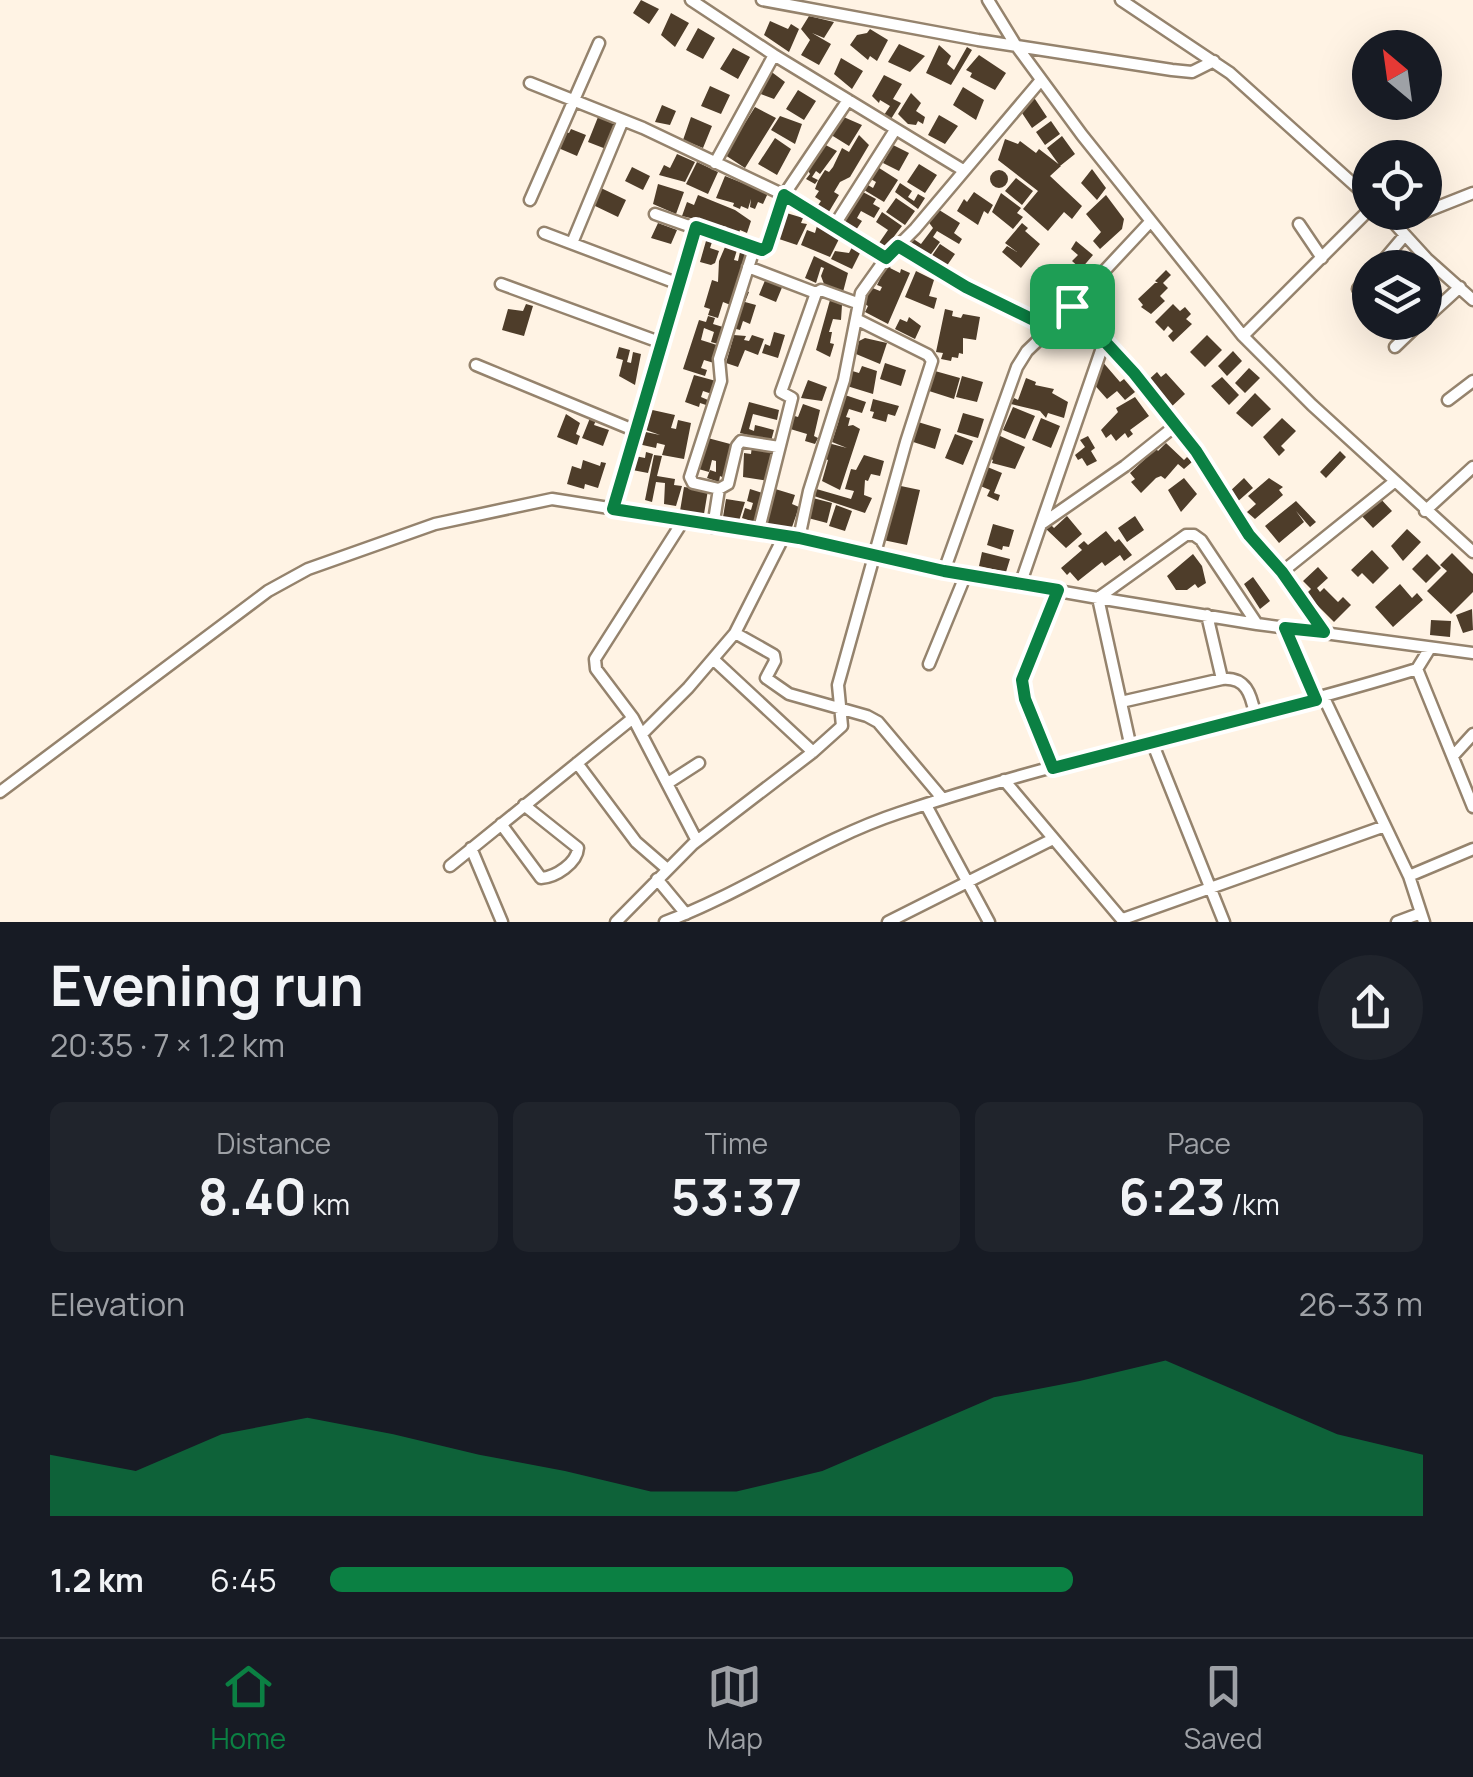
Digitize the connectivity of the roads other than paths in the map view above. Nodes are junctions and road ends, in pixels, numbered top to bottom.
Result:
1 (691, 0) edge
2 (762, 0) edge
3 (988, 0) edge
4 (1129, 2) edge
5 (599, 43) dead end
6 (1016, 44) junction
7 (774, 56) junction
8 (1214, 62) junction
9 (1040, 80) junction
10 (530, 83) dead end
11 (576, 100) junction
12 (848, 100) junction
13 (623, 120) junction
14 (896, 130) junction
15 (715, 163) junction
16 (963, 170) junction
17 (1352, 183) edge
18 (1473, 193) edge
19 (784, 195) junction
20 (530, 200) dead end
21 (1442, 205) edge
22 (655, 214) dead end
23 (1150, 222) junction
24 (1299, 224) dead end
25 (834, 226) junction
26 (696, 227) junction
27 (1352, 227) edge
28 (1401, 230) edge
29 (544, 233) dead end
30 (1405, 235) junction
31 (572, 243) junction
32 (898, 246) junction
33 (754, 249) junction
34 (1392, 250) edge
35 (886, 258) junction
36 (1322, 258) junction
37 (748, 267) junction
38 (501, 284) dead end
39 (679, 284) junction
40 (1460, 288) junction
41 (816, 293) junction
42 (1473, 300) edge
43 (857, 304) junction
44 (1442, 304) edge
45 (1072, 306) junction
46 (856, 319) junction
47 (1050, 328) junction
48 (1243, 336) junction
49 (1403, 340) edge
50 (1104, 342) junction
51 (662, 343) junction
52 (1395, 347) dead end
53 (476, 365) dead end
54 (1473, 381) edge
55 (1448, 400) dead end
56 (1174, 426) junction
57 (636, 432) junction
58 (778, 447) junction
59 (1473, 468) edge
60 (1394, 482) junction
61 (719, 489) junction
62 (613, 509) junction
63 (1426, 511) junction
64 (683, 521) junction
65 (1042, 524) junction
66 (713, 526) junction
67 (758, 533) junction
68 (784, 536) junction
69 (799, 538) junction
70 (1473, 552) edge
71 (875, 557) junction
72 (944, 571) junction
73 (1282, 572) junction
74 (966, 574) junction
75 (1020, 584) junction
76 (1058, 590) junction
77 (1098, 598) junction
78 (1207, 615) junction
79 (1257, 624) junction
80 (1285, 628) junction
81 (735, 632) junction
82 (1324, 632) junction
83 (1430, 648) junction
84 (1473, 653) edge
85 (712, 659) junction
86 (929, 664) dead end
87 (1417, 669) junction
88 (1222, 679) junction
89 (1320, 699) junction
90 (1121, 702) junction
91 (842, 710) junction
92 (1255, 714) junction
93 (632, 718) junction
94 (643, 733) junction
95 (1473, 734) edge
96 (1152, 742) junction
97 (1131, 748) junction
98 (813, 752) junction
99 (1453, 756) junction
100 (699, 763) dead end
101 (577, 764) junction
102 (1053, 768) junction
103 (1004, 780) junction
104 (668, 783) junction
105 (0, 792) edge
106 (942, 798) junction
107 (926, 804) junction
108 (524, 805) junction
109 (1473, 806) edge
110 (501, 824) junction
111 (1385, 826) junction
112 (697, 840) junction
113 (1051, 840) junction
114 (472, 848) junction
115 (1473, 849) edge
116 (450, 866) dead end
117 (666, 868) junction
118 (1408, 876) junction
119 (656, 879) junction
120 (968, 885) junction
121 (1212, 886) junction
122 (686, 914) junction
123 (1422, 917) edge
124 (1123, 921) edge
125 (502, 922) edge
126 (616, 922) edge
127 (665, 922) edge
128 (888, 922) edge
129 (989, 922) edge
130 (1224, 922) edge
131 (1397, 922) edge

1 - 7 street
2 - 6 street
3 - 6 street
4 - 8 street
5 - 11 street
6 - 8 street
6 - 9 street
7 - 12 street
7 - 15 street
8 - 17 street
9 - 16 street
9 - 23 street
10 - 11 street
11 - 13 street
11 - 20 street
12 - 14 street
12 - 19 street
13 - 15 street
13 - 31 street
14 - 16 street
14 - 25 street
15 - 19 street
16 - 32 street
18 - 21 street
19 - 25 street
19 - 33 street
22 - 26 street
23 - 45 street
23 - 48 street
24 - 36 street
25 - 35 street
26 - 33 street
26 - 39 street
27 - 36 street
28 - 30 street
29 - 31 street
30 - 34 street
30 - 40 street
31 - 39 street
32 - 35 street
32 - 47 street
33 - 37 street
35 - 43 street
36 - 48 street
37 - 41 street
37 - 61 street
38 - 51 street
39 - 51 street
40 - 42 street
40 - 44 street
41 - 43 street
41 - 58 street
43 - 46 street
45 - 47 street
45 - 50 street
46 - 69 street
46 - 71 street
47 - 72 street
48 - 60 street
49 - 52 street
50 - 56 street
50 - 65 street
51 - 57 street
53 - 57 street
54 - 55 street
56 - 65 street
56 - 73 street
57 - 62 street
58 - 61 street
58 - 67 street
59 - 63 street
60 - 63 street
60 - 73 street
61 - 66 street
62 - 64 street
62 - 105 street
63 - 70 street
64 - 66 street
64 - 93 street
65 - 75 street
66 - 67 street
67 - 68 street
68 - 69 street
68 - 81 street
69 - 71 street
71 - 72 street
71 - 91 street
72 - 74 street
73 - 82 street
74 - 75 street
74 - 86 street
75 - 76 street
76 - 77 street
76 - 102 street
77 - 78 street
77 - 79 street
77 - 90 street
78 - 79 street
78 - 88 street
79 - 80 street
80 - 82 street
80 - 89 street
81 - 85 street
81 - 91 street
82 - 83 street
83 - 84 street
83 - 87 street
85 - 94 street
85 - 98 street
87 - 89 street
87 - 99 street
88 - 90 street
88 - 92 street
89 - 92 street
89 - 111 street
90 - 97 street
91 - 98 street
91 - 106 street
92 - 96 street
93 - 94 street
93 - 101 street
94 - 104 street
95 - 99 street
96 - 97 street
96 - 121 street
97 - 102 street
98 - 112 street
99 - 109 street
100 - 104 street
101 - 108 street
101 - 117 street
102 - 103 street
103 - 106 street
103 - 113 street
104 - 112 street
106 - 107 street
107 - 120 street
107 - 122 street
108 - 110 street
108 - 110 street
110 - 114 street
111 - 118 street
111 - 121 street
112 - 117 street
113 - 120 street
113 - 124 street
114 - 116 street
114 - 125 street
115 - 118 street
117 - 119 street
118 - 123 street
119 - 122 street
119 - 126 street
120 - 128 street
120 - 129 street
121 - 124 street
121 - 130 street
122 - 127 street
123 - 131 street

